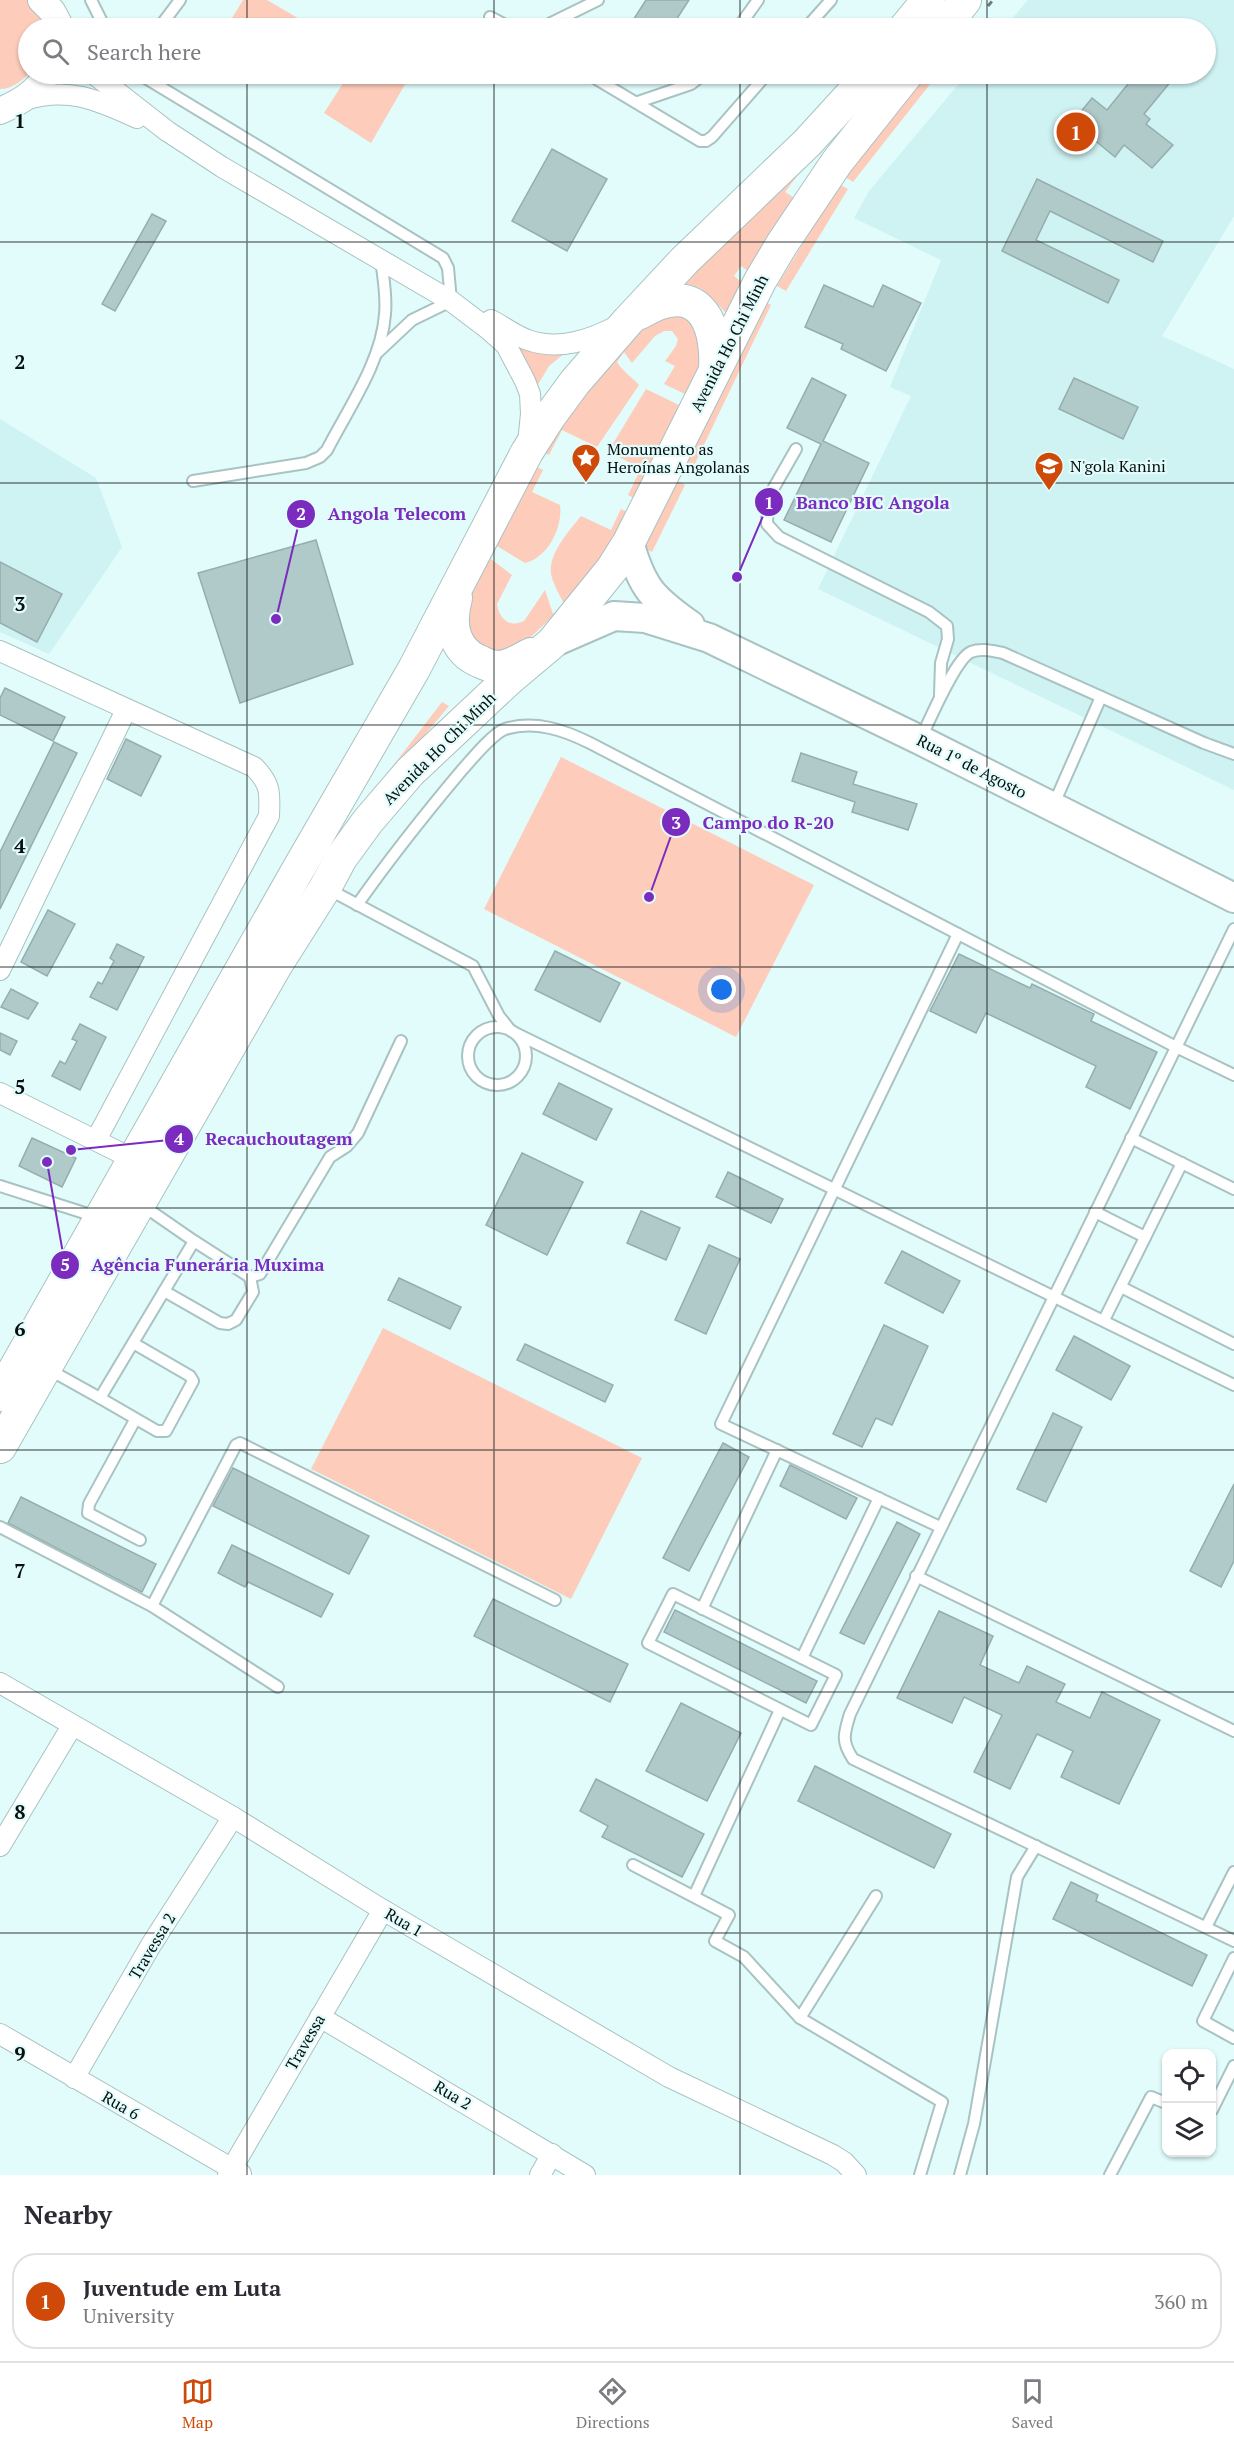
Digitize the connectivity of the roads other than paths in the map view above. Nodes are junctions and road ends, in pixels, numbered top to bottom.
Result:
1 (41, 0) edge
2 (91, 0) edge
3 (180, 0) edge
4 (598, 0) edge
5 (758, 0) edge
6 (816, 0) edge
7 (928, 0) edge
8 (965, 0) edge
9 (828, 4) edge
10 (57, 18) edge
11 (100, 18) edge
12 (167, 18) edge
13 (562, 18) edge
14 (745, 18) edge
15 (815, 18) edge
16 (913, 18) edge
17 (951, 18) edge
18 (40, 84) edge
19 (107, 84) edge
20 (156, 84) edge
21 (606, 84) edge
22 (691, 84) edge
23 (758, 84) edge
24 (861, 84) edge
25 (899, 84) edge
26 (638, 102) junction
27 (7, 105) edge
28 (167, 131) junction
29 (381, 258) junction
30 (451, 301) junction
31 (628, 321) junction
32 (378, 352) junction
33 (715, 370) junction
34 (796, 449) dead end
35 (527, 452) junction
36 (193, 482) dead end
37 (629, 542) junction
38 (461, 583) junction
39 (709, 638) junction
40 (552, 643) junction
41 (0, 651) edge
42 (1101, 697) junction
43 (940, 698) junction
44 (126, 710) junction
45 (920, 740) junction
46 (1234, 754) edge
47 (1053, 807) junction
48 (325, 888) junction
49 (1234, 898) edge
50 (357, 904) junction
51 (1234, 929) edge
52 (958, 934) junction
53 (0, 970) edge
54 (511, 1031) junction
55 (401, 1041) dead end
56 (1176, 1047) junction
57 (1234, 1075) edge
58 (0, 1092) edge
59 (1131, 1138) junction
60 (96, 1140) junction
61 (135, 1160) junction
62 (1182, 1163) junction
63 (0, 1186) edge
64 (833, 1189) junction
65 (1234, 1189) edge
66 (139, 1203) junction
67 (1095, 1212) junction
68 (100, 1218) junction
69 (1145, 1237) junction
70 (194, 1241) junction
71 (250, 1277) junction
72 (1121, 1287) junction
73 (164, 1291) junction
74 (1055, 1297) junction
75 (1104, 1320) junction
76 (133, 1343) junction
77 (1234, 1344) edge
78 (46, 1368) junction
79 (1234, 1385) edge
80 (0, 1395) edge
81 (100, 1398) junction
82 (135, 1420) junction
83 (0, 1447) edge
84 (777, 1450) junction
85 (879, 1498) junction
86 (0, 1527) edge
87 (940, 1527) junction
88 (140, 1540) dead end
89 (916, 1576) junction
90 (555, 1600) dead end
91 (152, 1606) junction
92 (702, 1609) junction
93 (802, 1658) junction
94 (0, 1683) edge
95 (278, 1687) dead end
96 (780, 1710) junction
97 (72, 1726) junction
98 (1234, 1731) edge
99 (233, 1817) junction
100 (0, 1846) edge
101 (1035, 1846) junction
102 (633, 1865) dead end
103 (1234, 1872) edge
104 (694, 1896) junction
105 (876, 1896) dead end
106 (383, 1910) junction
107 (1206, 1927) junction
108 (1234, 1941) edge
109 (1234, 1959) edge
110 (320, 2017) junction
111 (800, 2018) junction
112 (0, 2034) edge
113 (1234, 2038) edge
114 (1234, 2066) edge
115 (74, 2078) junction
116 (1162, 2101) edge
117 (1216, 2103) edge
118 (552, 2154) junction
119 (234, 2173) edge
120 (540, 2175) edge
121 (585, 2175) edge
122 (856, 2175) edge
123 (920, 2175) edge
124 (960, 2175) edge
125 (1110, 2175) edge

1 - 10 street
2 - 11 lane
3 - 12 lane
4 - 13 lane
5 - 14 lane
6 - 9 lane
7 - 16 main road
8 - 17 main road
9 - 15 lane
18 - 27 street
19 - 28 street
20 - 30 lane
21 - 26 lane
22 - 26 lane
23 - 26 lane
24 - 31 main road
25 - 33 main road, Avenida Ho Chi Minh
27 - 28 street
28 - 29 street
29 - 30 street
29 - 32 lane
30 - 31 street
30 - 32 lane
30 - 35 street
31 - 33 main road
31 - 35 main road
32 - 36 lane
33 - 37 main road, Avenida Ho Chi Minh
34 - 43 lane
35 - 38 main road
37 - 39 main road
37 - 40 main road, Avenida Ho Chi Minh
38 - 40 main road
38 - 61 main road
39 - 40 main road
39 - 45 main road, Rua 1º de Agosto
40 - 48 main road, Avenida Ho Chi Minh
41 - 44 street
42 - 43 lane
42 - 46 lane
42 - 47 lane
43 - 45 lane
44 - 53 street
44 - 60 street
45 - 47 main road, Rua 1º de Agosto
47 - 49 main road, Rua 1º de Agosto
48 - 50 lane
48 - 66 main road, Avenida Ho Chi Minh
50 - 52 lane
50 - 54 lane
51 - 56 lane
52 - 56 lane
52 - 64 lane
54 - 54 lane
54 - 64 lane
55 - 71 lane
56 - 57 lane
56 - 59 lane
58 - 60 street
59 - 62 lane
59 - 67 lane
60 - 61 street
61 - 68 main road
62 - 65 lane
62 - 69 lane
63 - 68 lane
64 - 74 lane
64 - 84 lane
66 - 70 lane
66 - 78 main road, Avenida Ho Chi Minh
67 - 69 lane
67 - 74 lane
68 - 80 main road
69 - 72 lane
70 - 71 lane
70 - 73 lane
71 - 73 lane
72 - 75 lane
72 - 77 lane
73 - 76 lane
74 - 75 lane
74 - 87 lane
75 - 79 lane
76 - 81 lane
76 - 82 lane
78 - 81 lane
78 - 83 main road, Avenida Ho Chi Minh
81 - 82 lane
82 - 88 lane
84 - 85 lane
84 - 92 lane
85 - 87 lane
85 - 93 lane
86 - 91 lane
87 - 89 lane
89 - 98 lane
89 - 101 lane
90 - 91 lane
91 - 95 lane
92 - 93 lane
92 - 96 lane
93 - 96 lane
94 - 97 street, Rua 1
96 - 104 lane
97 - 99 street, Rua 1
97 - 100 street
99 - 106 street, Rua 1
99 - 115 street, Travessa 2
101 - 107 lane
101 - 124 lane
102 - 104 lane
103 - 107 lane
104 - 111 lane
105 - 111 lane
106 - 110 street, Travessa
106 - 122 street, Rua 1
107 - 108 lane
109 - 113 lane
110 - 118 street, Rua 2
110 - 119 street, Travessa
111 - 123 lane
112 - 115 street, Rua 6
114 - 117 lane
115 - 119 street, Rua 6
116 - 125 lane
118 - 120 street
118 - 121 street, Rua 2

